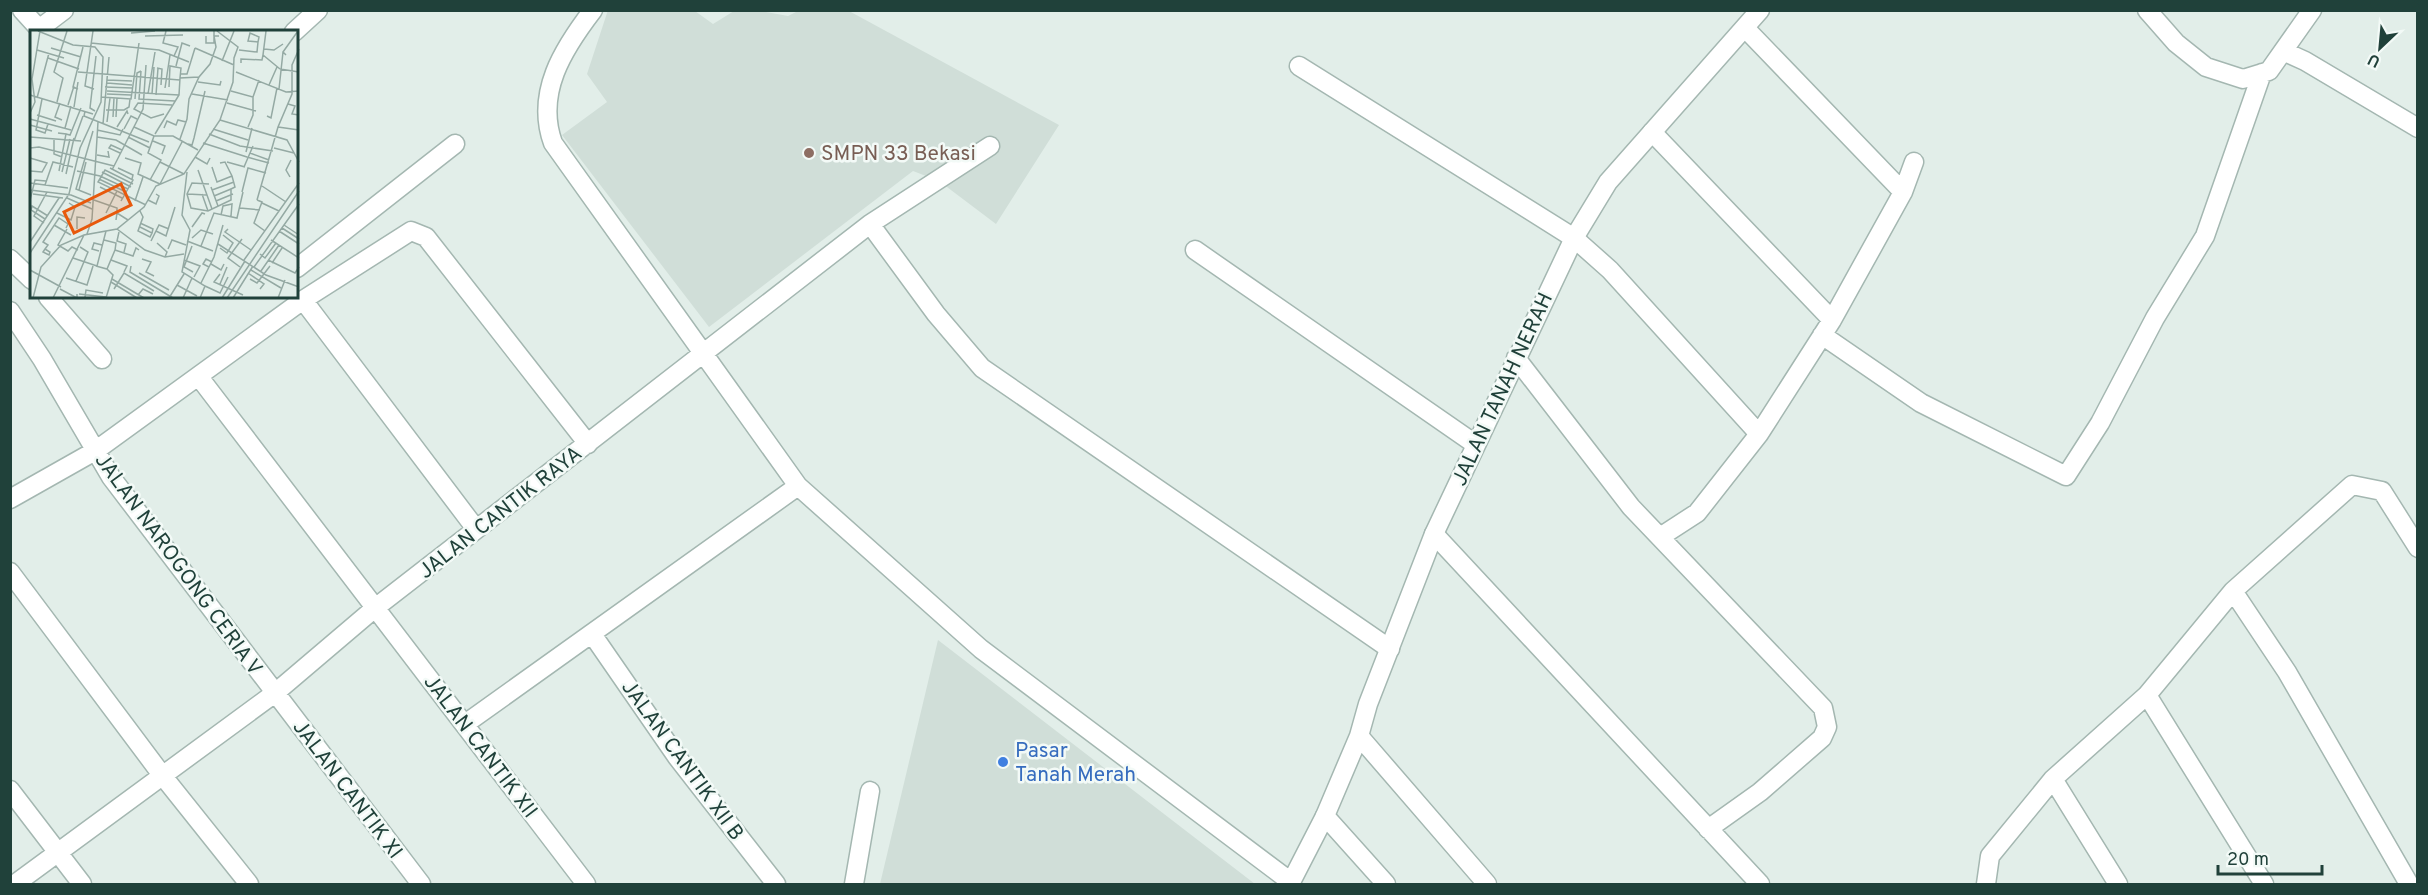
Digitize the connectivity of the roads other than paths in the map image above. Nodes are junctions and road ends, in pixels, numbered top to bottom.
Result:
1 (22, 10) edge
2 (64, 10) edge
3 (318, 10) edge
4 (593, 10) edge
5 (1760, 10) edge
6 (2147, 10) edge
7 (2312, 10) edge
8 (1745, 28) junction
9 (41, 30) edge
10 (296, 30) edge
11 (2283, 51) junction
12 (1299, 66) dead end
13 (2262, 73) junction
14 (2418, 128) edge
15 (1652, 132) junction
16 (455, 144) dead end
17 (990, 146) dead end
18 (1914, 162) dead end
19 (1903, 192) junction
20 (870, 224) junction
21 (1574, 238) junction
22 (1195, 250) dead end
23 (10, 259) edge
24 (298, 267) edge
25 (30, 276) edge
26 (49, 298) edge
27 (303, 300) junction
28 (10, 311) edge
29 (1827, 327) junction
30 (704, 353) junction
31 (1516, 358) junction
32 (102, 359) dead end
33 (199, 377) junction
34 (1759, 434) junction
35 (588, 444) junction
36 (1475, 444) junction
37 (95, 451) junction
38 (798, 486) junction
39 (10, 499) edge
40 (476, 529) junction
41 (1434, 534) junction
42 (1660, 537) junction
43 (2418, 548) edge
44 (10, 572) edge
45 (2233, 591) junction
46 (375, 608) junction
47 (592, 634) junction
48 (1390, 649) junction
49 (275, 693) junction
50 (2148, 694) junction
51 (465, 724) junction
52 (1359, 736) junction
53 (162, 775) junction
54 (2053, 779) junction
55 (10, 790) edge
56 (870, 791) dead end
57 (1325, 816) junction
58 (1708, 829) junction
59 (57, 851) junction
60 (1291, 883) edge
61 (1757, 884) edge
62 (15, 885) edge
63 (82, 885) edge
64 (249, 885) edge
65 (421, 885) edge
66 (586, 885) edge
67 (776, 885) edge
68 (854, 885) edge
69 (1386, 885) edge
70 (1487, 885) edge
71 (1986, 885) edge
72 (2118, 885) edge
73 (2264, 885) edge
74 (2409, 885) edge

1 - 9 street
2 - 9 street
3 - 10 street
4 - 30 street
5 - 8 street, JALAN TANAH NERAH
6 - 13 street
7 - 11 street
8 - 15 street, JALAN TANAH NERAH
8 - 19 street
11 - 13 street
11 - 14 street
12 - 21 street
13 - 29 street
15 - 21 street, JALAN TANAH NERAH
15 - 29 street
16 - 24 street
17 - 20 street, JALAN CANTIK RAYA
18 - 19 street
19 - 29 street
20 - 30 street, JALAN CANTIK RAYA
20 - 48 street
21 - 31 street, JALAN TANAH NERAH
21 - 34 street
22 - 36 street
23 - 25 street
26 - 32 street
27 - 33 street
27 - 35 street
27 - 40 street
28 - 37 street, JALAN NAROGONG CERIA V
29 - 34 street
30 - 35 street, JALAN CANTIK RAYA
30 - 38 street
31 - 36 street, JALAN TANAH NERAH
31 - 42 street
33 - 37 street
33 - 46 street, JALAN CANTIK XII
34 - 42 street
35 - 40 street, JALAN CANTIK RAYA
36 - 41 street, JALAN TANAH NERAH
37 - 39 street
37 - 49 street, JALAN NAROGONG CERIA V
38 - 47 street
38 - 60 street
40 - 46 street, JALAN CANTIK RAYA
41 - 48 street, JALAN TANAH NERAH
41 - 58 street
42 - 58 street
43 - 45 street
44 - 53 street
45 - 50 street
45 - 74 street
46 - 49 street, JALAN CANTIK RAYA
46 - 51 street, JALAN CANTIK XII
47 - 51 street
47 - 67 street, JALAN CANTIK XII B
48 - 52 street, JALAN TANAH NERAH
49 - 53 street, JALAN CANTIK RAYA
49 - 65 street, JALAN CANTIK XI
50 - 54 street
50 - 73 street
51 - 66 street, JALAN CANTIK XII
52 - 57 street, JALAN TANAH NERAH
52 - 70 street
53 - 59 street, JALAN CANTIK RAYA
53 - 64 street
54 - 71 street
54 - 72 street
55 - 59 street
56 - 68 street
57 - 60 street, JALAN TANAH NERAH
57 - 69 street
58 - 61 street
59 - 62 street, JALAN CANTIK RAYA
59 - 63 street

